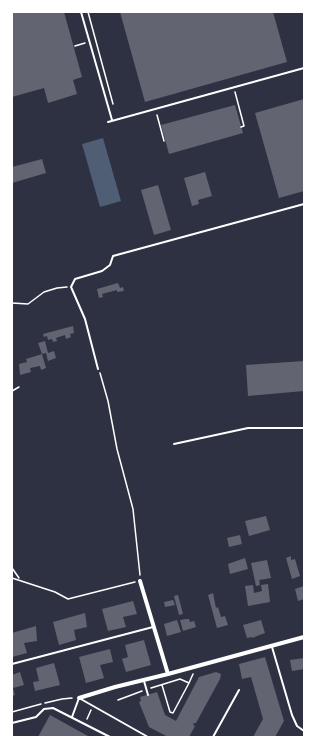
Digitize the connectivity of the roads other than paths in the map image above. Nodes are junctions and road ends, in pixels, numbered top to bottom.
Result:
1 (81, 12) edge
2 (304, 68) edge
3 (112, 120) junction
4 (108, 122) dead end
5 (304, 204) edge
6 (98, 369) road end
7 (304, 428) edge
8 (174, 444) dead end
9 (140, 581) road end
10 (154, 627) junction
11 (304, 637) edge
12 (271, 646) junction
13 (12, 664) edge
14 (168, 674) junction
15 (143, 680) junction
16 (239, 690) dead end
17 (148, 695) dead end
18 (79, 698) junction
19 (72, 717) junction
20 (12, 723) edge
21 (304, 732) edge
22 (110, 737) edge
23 (148, 737) edge
24 (213, 737) edge

1 - 3 lane
2 - 3 lane
3 - 4 lane
5 - 6 lane
7 - 8 lane
9 - 10 street
10 - 13 lane
10 - 14 street
11 - 12 street
12 - 14 street
12 - 21 lane
14 - 15 street
15 - 17 lane
15 - 18 street
16 - 24 lane
18 - 19 lane
18 - 23 lane
19 - 20 lane
19 - 22 lane

